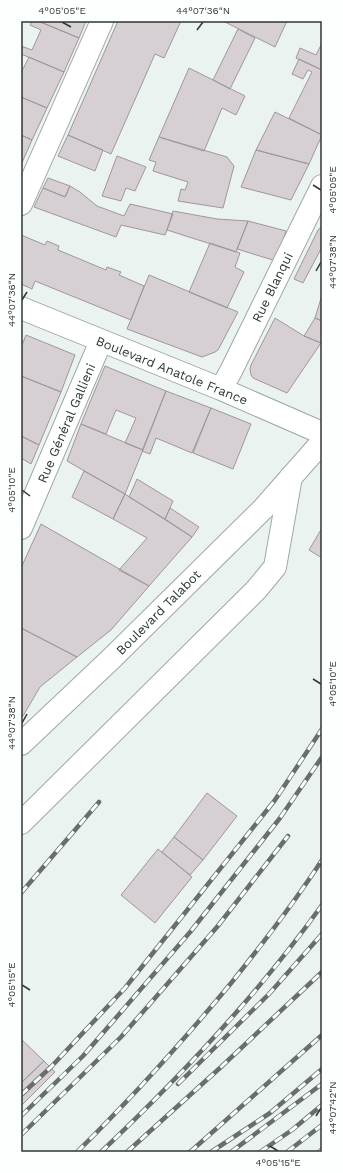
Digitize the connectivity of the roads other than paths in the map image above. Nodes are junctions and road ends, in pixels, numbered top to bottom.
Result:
1 (102, 21) edge
2 (319, 198) edge
3 (21, 204) edge
4 (21, 308) edge
5 (101, 341) junction
6 (221, 389) junction
7 (322, 433) edge
8 (322, 442) edge
9 (292, 477) junction
10 (21, 528) edge
11 (21, 744) edge
12 (21, 823) edge

1 - 3 street
2 - 6 street, Rue Blanqui
4 - 5 street, Boulevard Anatole France
5 - 6 street, Boulevard Anatole France
5 - 10 street, Rue Général Gallieni
6 - 7 street, Boulevard Anatole France
8 - 9 street, Boulevard Talabot
9 - 11 street, Boulevard Talabot
9 - 12 street

